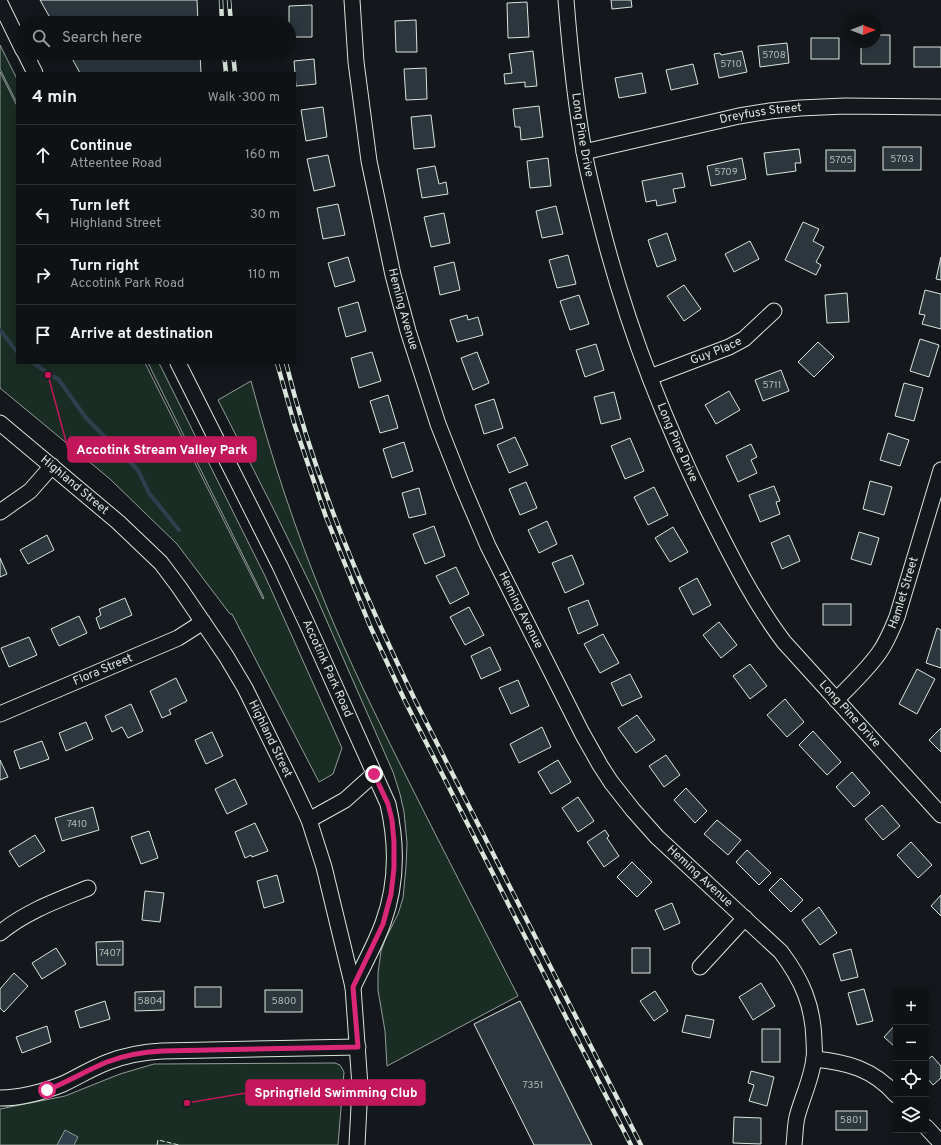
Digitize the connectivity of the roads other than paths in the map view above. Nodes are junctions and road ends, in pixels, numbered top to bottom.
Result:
1 (352, 0) edge
2 (566, 0) edge
3 (0, 3) edge
4 (16, 36) edge
5 (28, 60) edge
6 (34, 72) edge
7 (941, 107) edge
8 (584, 152) junction
9 (774, 311) dead end
10 (178, 364) edge
11 (650, 377) junction
12 (0, 422) edge
13 (52, 466) junction
14 (941, 470) edge
15 (0, 512) edge
16 (203, 622) junction
17 (836, 700) junction
18 (0, 714) edge
19 (374, 774) junction
20 (941, 815) edge
21 (309, 820) junction
22 (88, 888) dead end
23 (745, 918) junction
24 (0, 933) edge
25 (700, 967) dead end
26 (353, 987) junction
27 (358, 1047) junction
28 (814, 1058) junction
29 (893, 1091) edge
30 (0, 1098) edge
31 (929, 1130) edge
32 (941, 1144) edge
33 (357, 1145) edge
34 (794, 1145) edge

1 - 23 street, Heming Avenue
2 - 8 street, Long Pine Drive
3 - 4 street
5 - 6 street
7 - 8 street, Dreyfuss Street
8 - 11 street, Long Pine Drive
9 - 11 street, Guy Place
10 - 19 street, Accotink Park Road
11 - 17 street, Long Pine Drive
12 - 13 street, Highland Street
13 - 15 street
13 - 16 street, Highland Street
14 - 17 street, Hamlet Street
16 - 18 street, Flora Street
16 - 21 street, Highland Street
17 - 20 street, Long Pine Drive
19 - 21 street
19 - 26 street, Accotink Park Road
21 - 26 street, Highland Street
22 - 24 street
23 - 25 street
23 - 28 street, Heming Avenue
26 - 27 street, Highland Street
27 - 30 street
27 - 33 street, Highland Street
28 - 29 street
28 - 34 street, Heming Avenue
31 - 32 street

